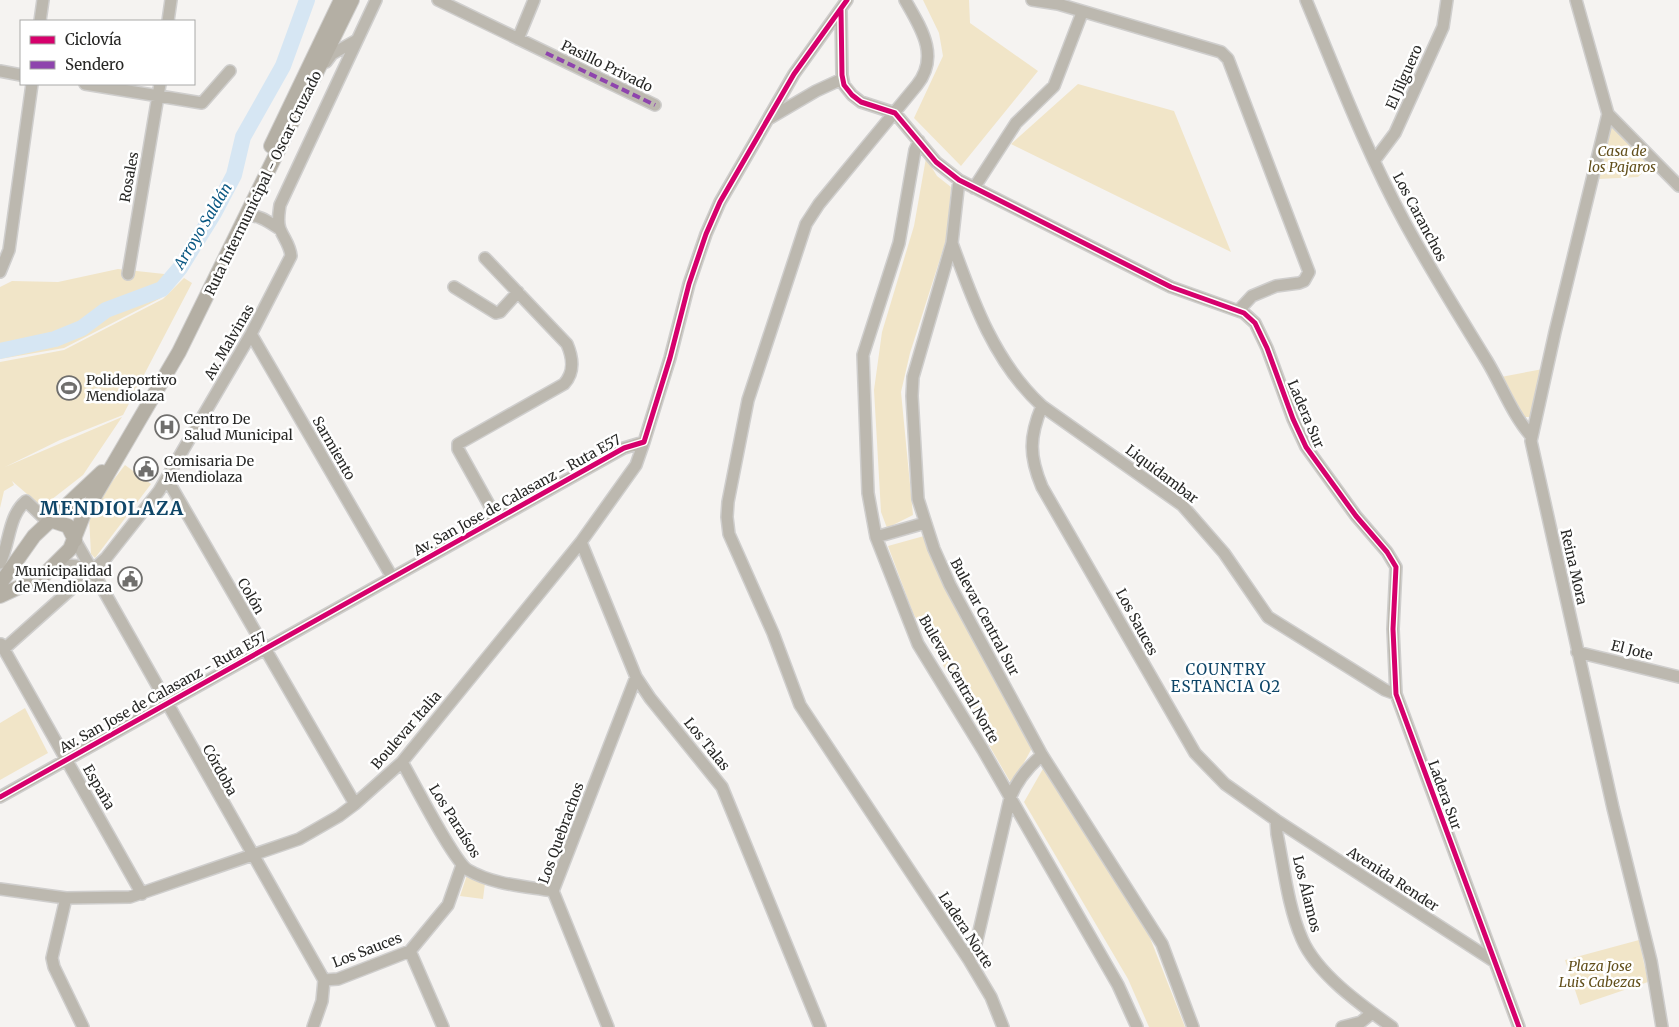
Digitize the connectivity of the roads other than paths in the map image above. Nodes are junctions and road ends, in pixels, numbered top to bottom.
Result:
1 (43, 0) edge
2 (171, 0) edge
3 (341, 0) edge
4 (352, 0) edge
5 (376, 0) edge
6 (438, 0) edge
7 (534, 0) edge
8 (906, 0) edge
9 (1032, 0) edge
10 (1306, 0) edge
11 (1447, 0) edge
12 (1576, 0) edge
13 (844, 5) edge
14 (1082, 13) junction
15 (40, 20) edge
16 (168, 20) edge
17 (518, 39) junction
18 (357, 40) junction
19 (230, 70) dead end
20 (0, 71) edge
21 (20, 75) edge
22 (842, 79) junction
23 (32, 85) edge
24 (100, 85) edge
25 (159, 89) edge
26 (655, 105) dead end
27 (895, 113) junction
28 (1608, 114) junction
29 (769, 119) junction
30 (288, 134) junction
31 (919, 141) junction
32 (1374, 161) junction
33 (959, 180) junction
34 (1678, 184) edge
35 (974, 188) junction
36 (247, 216) junction
37 (280, 229) junction
38 (952, 243) junction
39 (485, 258) dead end
40 (2, 263) edge
41 (128, 274) dead end
42 (454, 287) dead end
43 (518, 292) junction
44 (1239, 310) junction
45 (251, 334) junction
46 (170, 363) junction
47 (1042, 406) junction
48 (1531, 436) junction
49 (644, 442) junction
50 (118, 455) junction
51 (167, 479) junction
52 (497, 519) junction
53 (51, 522) junction
54 (925, 522) junction
55 (876, 537) junction
56 (75, 540) junction
57 (581, 542) junction
58 (19, 556) junction
59 (0, 563) edge
60 (46, 573) junction
61 (92, 573) junction
62 (392, 577) junction
63 (0, 584) edge
64 (0, 596) edge
65 (2, 646) edge
66 (264, 648) junction
67 (1578, 652) junction
68 (636, 677) junction
69 (1679, 677) edge
70 (1396, 694) junction
71 (166, 703) junction
72 (1042, 756) junction
73 (66, 759) junction
74 (402, 762) junction
75 (0, 797) edge
76 (1010, 798) junction
77 (355, 804) junction
78 (1276, 820) junction
79 (252, 856) junction
80 (462, 865) junction
81 (0, 889) edge
82 (553, 891) junction
83 (142, 894) junction
84 (66, 898) junction
85 (410, 950) junction
86 (969, 960) junction
87 (1495, 962) junction
88 (324, 980) junction
89 (1372, 1013) junction
90 (84, 1027) edge
91 (313, 1027) edge
92 (442, 1027) edge
93 (608, 1027) edge
94 (820, 1027) edge
95 (1003, 1027) edge
96 (1137, 1027) edge
97 (1193, 1027) edge
98 (1342, 1027) edge
99 (1392, 1027) edge
100 (1519, 1027) edge
101 (1662, 1027) edge

1 - 15 street
2 - 16 street
3 - 46 main road, Ruta Intermunicipal - Oscar Cruzado
4 - 30 main road, Ruta Intermunicipal - Oscar Cruzado
5 - 18 street, Av. Malvinas
6 - 17 street, Pasillo Privado
7 - 17 street
8 - 27 street, Ladera Norte
9 - 14 street
10 - 32 street, Los Caranchos
11 - 32 street, El Jilguero
12 - 28 street
13 - 22 street
13 - 29 street
14 - 35 street
14 - 44 street
17 - 26 street, Pasillo Privado
18 - 30 street
18 - 37 street, Av. Malvinas
19 - 25 street
20 - 21 street
22 - 27 street
22 - 29 street
23 - 40 street
24 - 25 street
25 - 41 street, Rosales
27 - 31 street, Ladera Sur
27 - 86 street, Ladera Norte
28 - 34 street
28 - 48 street, Reina Mora
29 - 49 street
30 - 36 main road, Ruta Intermunicipal - Oscar Cruzado
31 - 33 street, Ladera Sur
31 - 55 street, Bulevar Central Norte
32 - 48 street, Los Caranchos
33 - 35 street, Ladera Sur
33 - 38 street, Bulevar Central Sur
35 - 44 street, Ladera Sur
36 - 37 street
36 - 46 main road, Ruta Intermunicipal - Oscar Cruzado
37 - 45 street, Av. Malvinas
38 - 47 street, Liquidambar
38 - 54 street, Bulevar Central Sur
39 - 43 street
42 - 43 street
43 - 52 street
44 - 70 street, Ladera Sur
45 - 51 street, Av. Malvinas
45 - 62 street, Sarmiento
46 - 50 main road, Ruta Intermunicipal - Oscar Cruzado
47 - 70 street, Liquidambar
47 - 78 street, Los Sauces
48 - 67 street, Reina Mora
49 - 52 street, Av. San Jose de Calasanz - Ruta E57
49 - 57 street, Boulevar Italia
50 - 53 main road, Ruta Intermunicipal - Oscar Cruzado
50 - 56 main road, Ruta Intermunicipal - Oscar Cruzado
51 - 61 street, Av. Malvinas
51 - 66 street, Colón
52 - 62 street, Av. San Jose de Calasanz - Ruta E57
53 - 56 main road
53 - 58 main road, Ruta Intermunicipal - Oscar Cruzado
53 - 59 street
54 - 55 street
54 - 72 street, Bulevar Central Sur
55 - 76 street, Bulevar Central Norte
56 - 60 main road, Ruta Intermunicipal - Oscar Cruzado
56 - 61 street, Córdoba
57 - 68 street, Los Talas
57 - 74 street, Boulevar Italia
58 - 60 main road
58 - 63 main road, Ruta Intermunicipal - Oscar Cruzado
60 - 61 street
60 - 64 main road, Ruta Intermunicipal - Oscar Cruzado
61 - 65 street, Av. Malvinas
61 - 71 street, Córdoba
62 - 66 street, Av. San Jose de Calasanz - Ruta E57
65 - 73 street, España
66 - 71 street, Av. San Jose de Calasanz - Ruta E57
66 - 77 street, Colón
67 - 69 street, El Jote
67 - 101 street, Reina Mora
68 - 82 street, Los Quebrachos
68 - 94 street, Los Talas
70 - 87 street, Ladera Sur
71 - 73 street, Av. San Jose de Calasanz - Ruta E57
71 - 79 street, Córdoba
72 - 76 street
72 - 97 street, Bulevar Central Sur
73 - 75 street, Av. San Jose de Calasanz - Ruta E57
73 - 83 street, España
74 - 77 street, Boulevar Italia
74 - 80 street, Los Paraísos
76 - 86 street
76 - 96 street, Bulevar Central Norte
77 - 79 street, Boulevar Italia
78 - 87 street, Avenida Render
78 - 89 street, Los Álamos
79 - 83 street, Boulevar Italia
79 - 88 street, Córdoba
80 - 82 street, Los Paraísos
80 - 85 street, Los Sauces
81 - 84 street, Boulevar Italia
82 - 93 street, Los Quebrachos
83 - 84 street, Boulevar Italia
84 - 90 street
85 - 88 street, Los Sauces
85 - 92 street
86 - 95 street, Ladera Norte
87 - 100 street, Ladera Sur
88 - 91 street
89 - 98 street
89 - 99 street, Los Álamos

